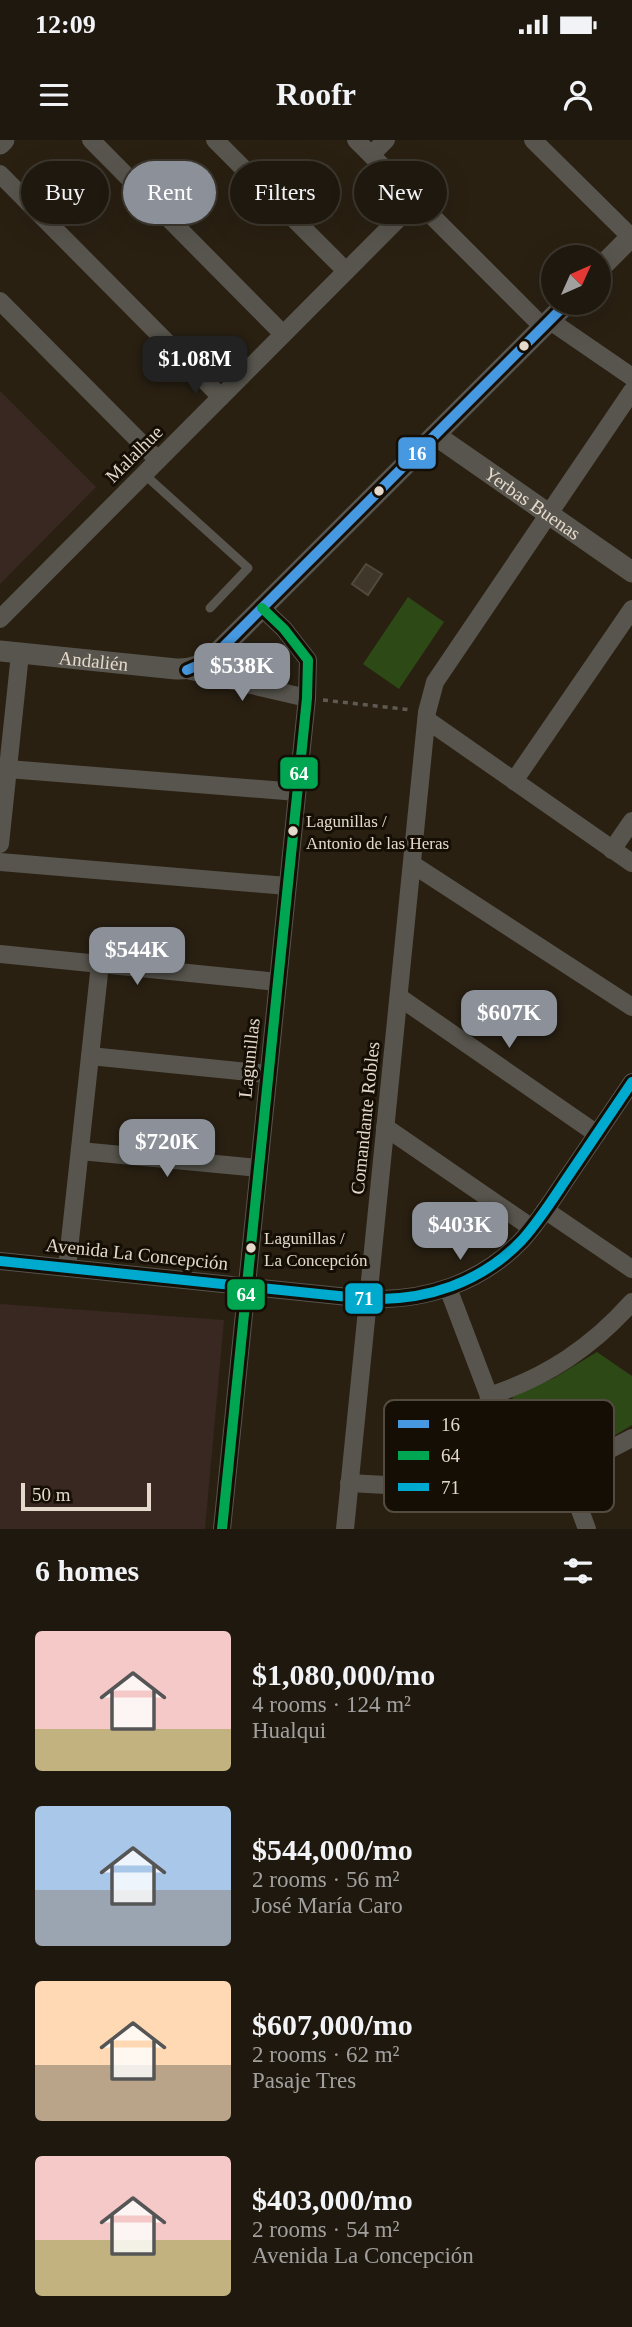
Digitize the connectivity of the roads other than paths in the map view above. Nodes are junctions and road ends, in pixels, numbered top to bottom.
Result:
1 (91, 140) edge
2 (215, 140) edge
3 (356, 140) edge
4 (386, 140) edge
5 (539, 142) edge
6 (371, 155) junction
7 (377, 161) edge
8 (0, 174) edge
9 (393, 224) edge
10 (441, 224) edge
11 (628, 245) edge
12 (611, 259) edge
13 (346, 271) junction
14 (0, 301) edge
15 (554, 315) edge
16 (546, 323) junction
17 (283, 334) junction
18 (632, 377) edge
19 (632, 391) edge
20 (221, 397) junction
21 (435, 435) junction
22 (158, 460) junction
23 (144, 474) junction
24 (548, 514) junction
25 (632, 572) edge
26 (210, 608) dead end
27 (262, 608) junction
28 (632, 608) edge
29 (0, 619) edge
30 (10, 652) edge
31 (187, 670) junction
32 (307, 698) junction
33 (427, 716) junction
34 (8, 769) junction
35 (514, 781) junction
36 (297, 792) junction
37 (632, 821) edge
38 (0, 844) edge
39 (612, 850) junction
40 (0, 862) edge
41 (632, 863) edge
42 (412, 864) junction
43 (287, 886) junction
44 (0, 954) edge
45 (100, 964) junction
46 (278, 982) junction
47 (399, 997) junction
48 (632, 1007) edge
49 (90, 1056) junction
50 (268, 1074) junction
51 (632, 1082) edge
52 (385, 1127) junction
53 (597, 1134) junction
54 (80, 1151) junction
55 (258, 1168) junction
56 (545, 1210) junction
57 (532, 1228) junction
58 (0, 1261) edge
59 (630, 1264) edge
60 (67, 1268) junction
61 (246, 1287) junction
62 (448, 1288) junction
63 (368, 1299) junction
64 (632, 1302) edge
65 (489, 1396) junction
66 (489, 1400) edge
67 (632, 1438) edge
68 (614, 1447) edge
69 (349, 1483) junction
70 (384, 1485) edge
71 (581, 1512) edge
72 (222, 1529) edge
73 (345, 1529) edge
74 (587, 1529) edge

1 - 17 street
2 - 13 street
3 - 6 street
4 - 6 street
5 - 11 street
6 - 7 street
8 - 20 street
9 - 13 street, Malalhue
10 - 16 street
11 - 12 street
13 - 17 street, Malalhue
14 - 22 street
15 - 16 street
16 - 18 street
16 - 21 street
17 - 20 street, Malalhue
19 - 24 street, Comandante Robles
20 - 22 street, Malalhue
21 - 24 street, Yerbas Buenas
21 - 27 street
22 - 23 street, Malalhue
23 - 26 lane
23 - 29 street, Malalhue
24 - 25 street, Yerbas Buenas
24 - 33 street, Comandante Robles
27 - 31 street
27 - 32 street, Lagunillas
28 - 35 street
30 - 31 street, Andalién
30 - 34 street
31 - 32 street
32 - 36 street, Lagunillas
33 - 35 street
33 - 42 street, Comandante Robles
34 - 36 street
34 - 38 street
35 - 39 street
36 - 43 street, Lagunillas
37 - 39 street
39 - 41 street
40 - 43 street
42 - 47 street, Comandante Robles
42 - 48 street
43 - 46 street, Lagunillas
44 - 45 street
45 - 46 street
45 - 49 street
46 - 50 street, Lagunillas
47 - 52 street, Comandante Robles
47 - 53 street
49 - 50 street
49 - 54 street
50 - 55 street, Lagunillas
51 - 53 street, Avenida La Concepción
52 - 57 street
52 - 63 street, Comandante Robles
53 - 56 street, Avenida La Concepción
54 - 55 street
54 - 60 street
55 - 61 street, Lagunillas
56 - 57 street, Avenida La Concepción
56 - 59 street
57 - 62 street, Avenida La Concepción
58 - 60 street, Avenida La Concepción
60 - 61 street, Avenida La Concepción
61 - 63 street, Avenida La Concepción
61 - 72 street, Lagunillas
62 - 63 street, Avenida La Concepción
62 - 65 street
63 - 69 street, Comandante Robles
64 - 65 street
65 - 66 street
67 - 68 street
69 - 70 street
69 - 73 street, Comandante Robles
71 - 74 street

